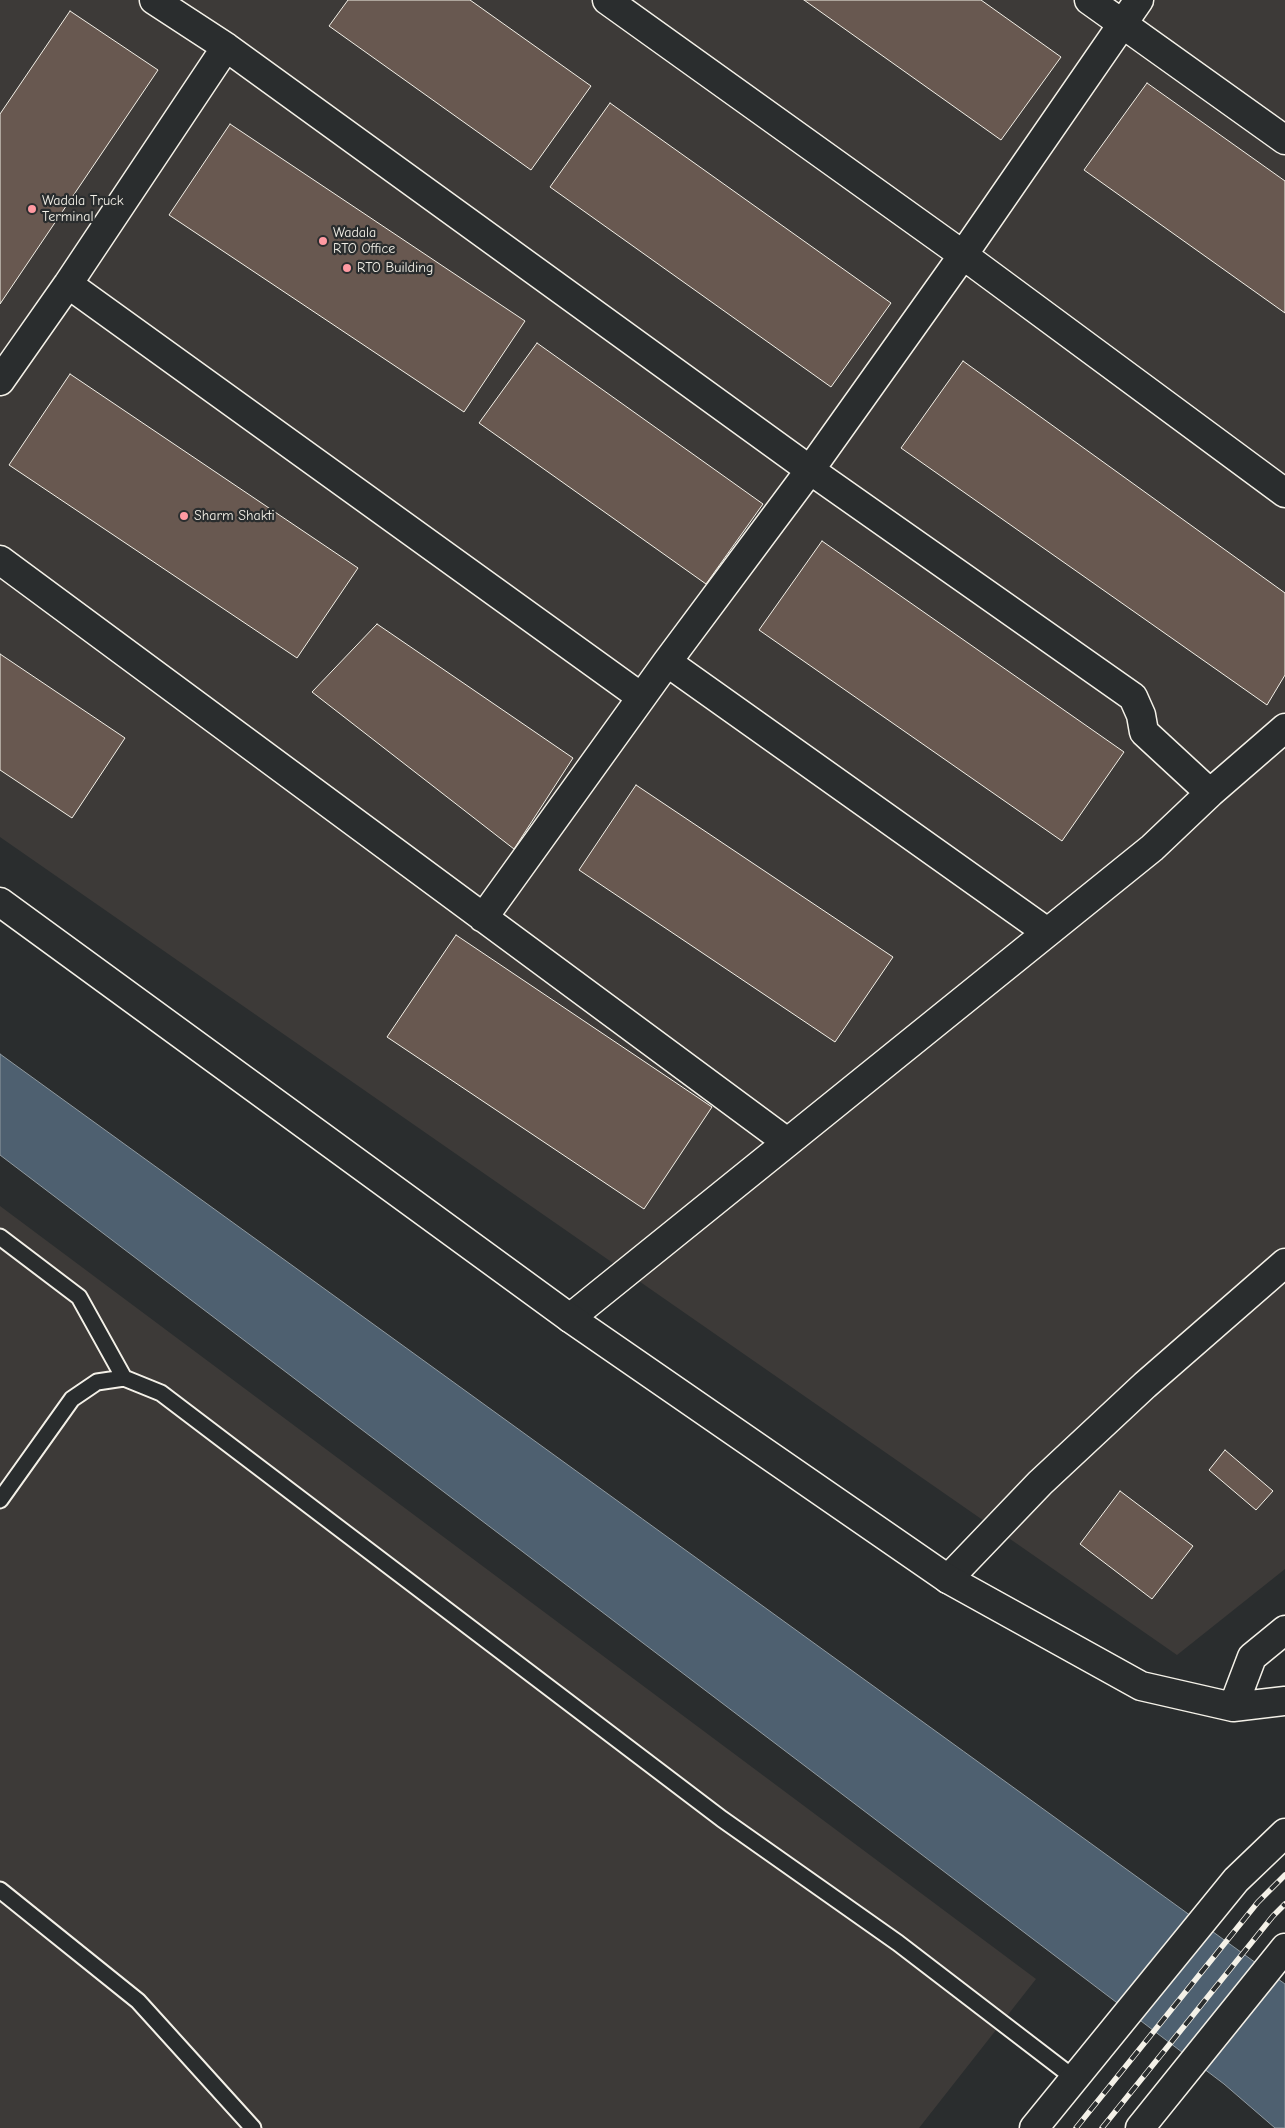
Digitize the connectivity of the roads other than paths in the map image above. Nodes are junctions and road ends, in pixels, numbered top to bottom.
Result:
1 (607, 0) edge
2 (1089, 0) edge
3 (1139, 0) edge
4 (164, 3) edge
5 (1122, 24) junction
6 (226, 47) junction
7 (1285, 140) edge
8 (963, 255) junction
9 (68, 284) junction
10 (0, 381) edge
11 (810, 470) junction
12 (1285, 493) edge
13 (0, 560) edge
14 (666, 662) junction
15 (642, 697) junction
16 (1285, 728) edge
17 (1210, 793) junction
18 (0, 902) edge
19 (483, 918) junction
20 (1047, 932) junction
21 (787, 1142) junction
22 (0, 1237) edge
23 (1285, 1263) edge
24 (570, 1318) junction
25 (124, 1378) junction
26 (0, 1500) edge
27 (948, 1579) junction
28 (1285, 1630) edge
29 (1285, 1701) edge
30 (1233, 1708) junction
31 (1285, 1833) edge
32 (0, 1890) edge
33 (1285, 1948) edge
34 (1074, 2078) junction
35 (253, 2128) edge
36 (1034, 2128) edge
37 (1140, 2128) edge

1 - 8 street
2 - 5 street
3 - 5 street
4 - 6 street
5 - 7 street
5 - 8 street
6 - 9 street
6 - 11 street
8 - 11 street
8 - 12 street
9 - 10 street
9 - 15 street
11 - 14 street
11 - 17 street
13 - 19 street
14 - 15 street
14 - 20 street
15 - 19 street
16 - 17 street
17 - 20 street
18 - 24 street
19 - 21 street
20 - 21 street
21 - 24 street
22 - 25 lane
23 - 27 street
24 - 27 street
25 - 26 lane
25 - 34 lane
27 - 30 street
28 - 30 street
29 - 30 street
31 - 34 street
32 - 35 lane
33 - 37 street
34 - 36 street

